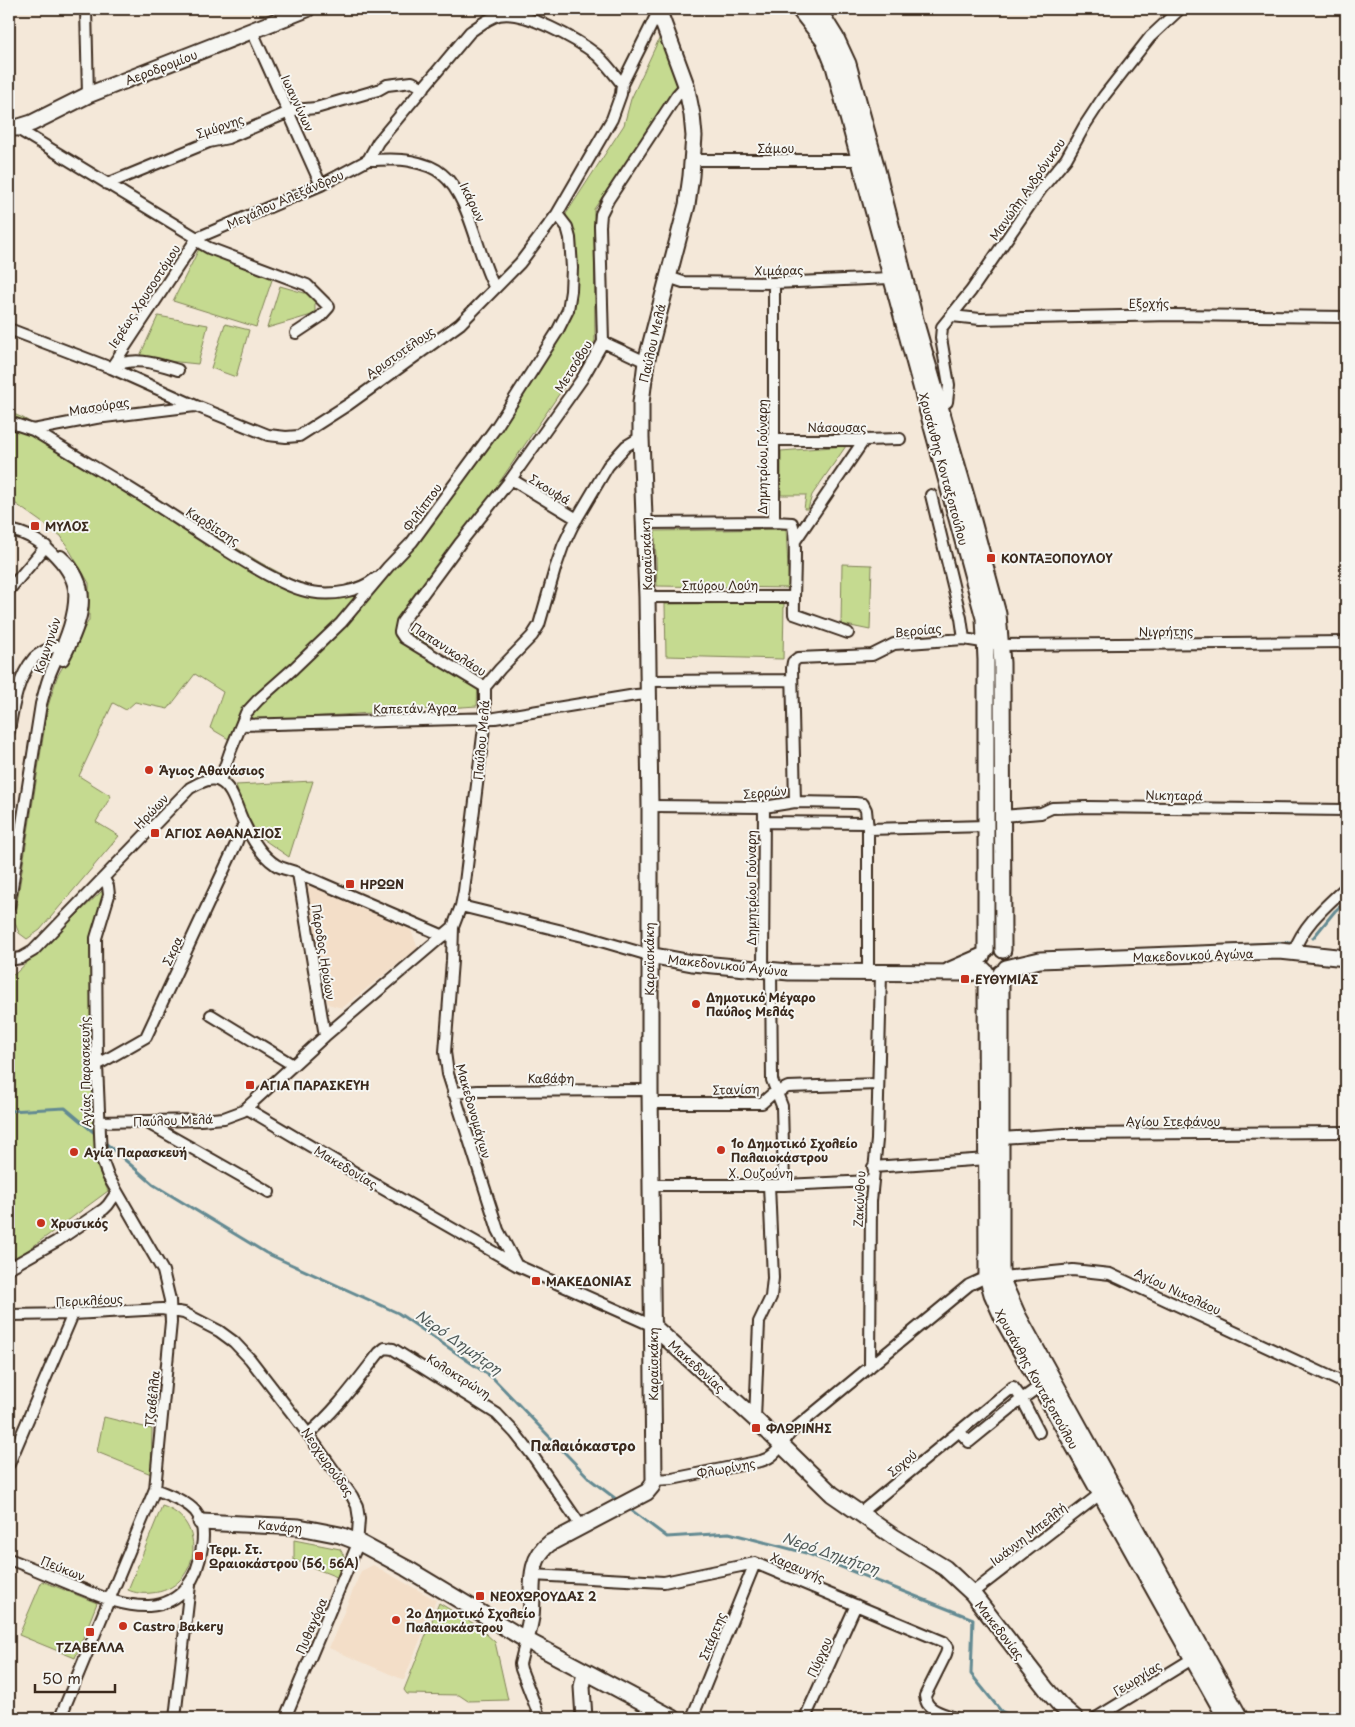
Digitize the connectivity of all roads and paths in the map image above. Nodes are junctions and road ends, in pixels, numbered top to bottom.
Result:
1 (86, 9) edge
2 (306, 9) edge
3 (659, 9) edge
4 (799, 9) edge
5 (818, 9) edge
6 (1180, 9) edge
7 (252, 31) junction
8 (622, 84) junction
9 (686, 85) junction
10 (424, 88) junction
11 (88, 95) junction
12 (289, 112) junction
13 (12, 127) edge
14 (368, 160) junction
15 (693, 160) junction
16 (859, 160) junction
17 (107, 184) junction
18 (321, 185) junction
19 (557, 214) junction
20 (197, 238) junction
21 (668, 277) junction
22 (890, 278) junction
23 (774, 283) junction
24 (495, 288) junction
25 (952, 316) junction
26 (1346, 317) edge
27 (9, 329) edge
28 (296, 333) dead end
29 (603, 342) junction
30 (646, 362) junction
31 (111, 368) junction
32 (178, 370) dead end
33 (196, 406) junction
34 (940, 407) junction
35 (9, 422) edge
36 (32, 430) junction
37 (641, 438) junction
38 (900, 439) dead end
39 (774, 440) junction
40 (864, 440) junction
41 (511, 479) junction
42 (931, 495) dead end
43 (577, 519) junction
44 (774, 522) junction
45 (644, 523) junction
46 (9, 530) edge
47 (795, 541) junction
48 (46, 546) junction
49 (388, 568) junction
50 (9, 590) edge
51 (647, 597) junction
52 (794, 597) junction
53 (400, 632) joint
54 (848, 633) dead end
55 (964, 638) junction
56 (1346, 642) edge
57 (993, 644) junction
58 (64, 650) junction
59 (792, 680) junction
60 (485, 687) junction
61 (648, 688) junction
62 (484, 719) junction
63 (241, 725) junction
64 (9, 731) edge
65 (220, 781) junction
66 (795, 802) junction
67 (650, 806) junction
68 (764, 807) junction
69 (1346, 810) edge
70 (1002, 816) junction
71 (764, 822) junction
72 (244, 823) junction
73 (868, 826) junction
74 (987, 826) junction
75 (298, 873) junction
76 (104, 879) junction
77 (1346, 887) edge
78 (9, 906) edge
79 (461, 906) junction
80 (453, 927) junction
81 (444, 936) junction
82 (1004, 951) junction
83 (1294, 951) junction
84 (649, 955) junction
85 (1346, 958) edge
86 (9, 960) edge
87 (1040, 960) junction
88 (991, 965) junction
89 (767, 970) junction
90 (874, 973) junction
91 (211, 1015) dead end
92 (325, 1036) junction
93 (97, 1065) junction
94 (293, 1065) junction
95 (878, 1084) junction
96 (777, 1091) junction
97 (453, 1093) junction
98 (650, 1097) junction
99 (246, 1108) junction
100 (144, 1121) junction
101 (99, 1122) junction
102 (1346, 1132) edge
103 (1001, 1138) junction
104 (987, 1159) junction
105 (873, 1167) junction
106 (871, 1181) junction
107 (652, 1185) junction
108 (769, 1186) junction
109 (784, 1186) junction
110 (117, 1192) junction
111 (269, 1192) dead end
112 (516, 1265) junction
113 (9, 1268) edge
114 (995, 1278) junction
115 (171, 1310) junction
116 (73, 1314) junction
117 (9, 1315) edge
118 (653, 1326) junction
119 (870, 1367) junction
120 (1346, 1384) edge
121 (1040, 1386) junction
122 (1022, 1399) junction
123 (755, 1418) junction
124 (959, 1431) junction
125 (1039, 1432) dead end
126 (308, 1434) junction
127 (782, 1446) junction
128 (9, 1464) edge
129 (654, 1480) junction
130 (155, 1489) junction
131 (1100, 1494) junction
132 (860, 1513) junction
133 (201, 1522) junction
134 (581, 1526) junction
135 (358, 1542) junction
136 (9, 1559) edge
137 (755, 1563) junction
138 (532, 1575) junction
139 (190, 1584) junction
140 (972, 1593) junction
141 (109, 1599) junction
142 (856, 1606) junction
143 (526, 1640) junction
144 (1192, 1658) junction
145 (585, 1673) junction
146 (60, 1718) edge
147 (175, 1718) edge
148 (285, 1718) edge
149 (540, 1718) edge
150 (584, 1718) edge
151 (673, 1718) edge
152 (692, 1718) edge
153 (805, 1718) edge
154 (956, 1718) edge
155 (1075, 1718) edge
156 (1096, 1718) edge
157 (1226, 1718) edge
158 (1240, 1718) edge

1 - 11 street
2 - 7 street, Αεροδρομίου
3 - 8 street, Αριστοτέλους
3 - 9 street, Παύλου Μελά
4 - 16 street, Χρυσάνθης Κονταξοπούλου
5 - 34 street, Χρυσάνθης Κονταξοπούλου
6 - 25 street, Μανώλη Ανδρόνικου
7 - 11 street, Αεροδρομίου
7 - 12 street, Ιωαννίνων
8 - 10 street
8 - 19 street, Αριστοτέλους
9 - 15 street, Παύλου Μελά
9 - 29 street, Μετσόβου
10 - 12 street, Σμύρνης
10 - 14 street
11 - 13 street, Αεροδρομίου
12 - 17 street, Σμύρνης
12 - 18 street, Ιωαννίνων
13 - 17 street
14 - 18 street, Μεγάλου Αλεξάνδρου
14 - 24 street, Ικάρων
15 - 16 street, Σάμου
15 - 21 street, Παύλου Μελά
16 - 22 street, Χρυσάνθης Κονταξοπούλου
17 - 20 street
18 - 20 street, Μεγάλου Αλεξάνδρου
19 - 24 street, Αριστοτέλους
19 - 49 street, Φιλίππου
20 - 28 street
20 - 31 street, Ιερέως Χρυσοστόμου
21 - 23 street, Χιμάρας
21 - 30 street, Παύλου Μελά
22 - 23 street, Χιμάρας
22 - 57 street, Χρυσάνθης Κονταξοπούλου
23 - 39 street, Δημητρίου Γούναρη
24 - 33 street, Αριστοτέλους
25 - 26 street, Εξοχής
25 - 34 street, Μανώλη Ανδρόνικου
27 - 31 street, Αριστοτέλους
29 - 30 street
29 - 41 street, Μετσόβου
30 - 37 street, Παύλου Μελά
31 - 32 street
31 - 33 street, Αριστοτέλους
33 - 36 street, Μασούρας
34 - 57 street, Χρυσάνθης Κονταξοπούλου
35 - 36 street, Μασούρας
36 - 49 street, Καρδίτσης
37 - 43 street, Παύλου Μελά
37 - 45 street, Καραϊσκάκη
38 - 40 street, Νάσουσας
39 - 40 street, Νάσουσας
39 - 44 street, Δημητρίου Γούναρη
40 - 47 street
41 - 43 street, Σκουφά
41 - 53 street, Μετσόβου
42 - 55 street
43 - 60 street, Παύλου Μελά
44 - 45 street
44 - 47 street, Δημητρίου Γούναρη
45 - 51 street, Καραϊσκάκη
46 - 48 street
47 - 52 street, Δημητρίου Γούναρη
48 - 50 street
48 - 58 street, Κομνηνών
49 - 63 street, Φιλίππου
51 - 52 street, Σπύρου Λούη
51 - 61 street, Καραϊσκάκη
52 - 54 street, Δημητρίου Γούναρη
53 - 60 street, Παπανικολάου
55 - 57 street, Βεροίας
55 - 59 street, Βεροίας
56 - 57 street, Νιγρήτης
57 - 70 street, Χρυσάνθης Κονταξοπούλου
57 - 74 street, Χρυσάνθης Κονταξοπούλου
58 - 64 street
58 - 78 street, Κομνηνών
59 - 61 street, Καπετάν Άγρα
59 - 66 street
60 - 62 street, Παύλου Μελά
61 - 62 street, Καπετάν Άγρα
61 - 67 street, Καραϊσκάκη
62 - 63 street, Καπετάν Άγρα
62 - 79 street, Παύλου Μελά
63 - 65 street, Φιλίππου
65 - 72 street
65 - 76 street, Ηρώων
66 - 68 street, Σερρών
66 - 73 street, Σερρών
67 - 68 street, Σερρών
67 - 84 street, Καραϊσκάκη
68 - 71 street, Δημητρίου Γούναρη
69 - 70 street, Νικηταρά
70 - 82 street, Χρυσάνθης Κονταξοπούλου
71 - 73 street
71 - 89 street, Δημητρίου Γούναρη
72 - 75 street
72 - 93 street, Σκρα
73 - 74 street
73 - 90 street, Ζακύνθου
74 - 88 street, Χρυσάνθης Κονταξοπούλου
75 - 81 street
75 - 92 street, Πάροδος Ηρώων
76 - 86 street, Ηρώων
76 - 93 street, Αγίας Παρασκευής
77 - 83 street
79 - 80 street, Παύλου Μελά
79 - 84 street, Μακεδονικού Αγώνα
80 - 81 street, Παύλου Μελά
80 - 97 street, Μακεδονομάχων
81 - 92 street, Παύλου Μελά
82 - 87 street
82 - 88 street, Χρυσάνθης Κονταξοπούλου
83 - 85 street, Μακεδονικού Αγώνα
83 - 87 street, Μακεδονικού Αγώνα
84 - 89 street, Μακεδονικού Αγώνα
84 - 98 street, Καραϊσκάκη
87 - 88 street, Μακεδονικού Αγώνα
88 - 90 street, Μακεδονικού Αγώνα
88 - 103 street, Χρυσάνθης Κονταξοπούλου
88 - 104 street, Χρυσάνθης Κονταξοπούλου
89 - 90 street, Μακεδονικού Αγώνα
89 - 96 street, Δημητρίου Γούναρη
90 - 95 street, Ζακύνθου
91 - 94 street
92 - 94 street, Παύλου Μελά
93 - 101 street, Αγίας Παρασκευής
94 - 99 street, Παύλου Μελά
95 - 96 street, Στανίση
95 - 105 street, Ζακύνθου
96 - 98 street, Στανίση
96 - 109 street, Δημητρίου Γούναρη
97 - 98 street, Καβάφη
97 - 112 street, Μακεδονομάχων
98 - 107 street, Καραϊσκάκη
99 - 100 street, Παύλου Μελά
99 - 112 street, Μακεδονίας
100 - 101 street, Παύλου Μελά
100 - 111 street
101 - 110 street, Αγίας Παρασκευής
102 - 103 street, Αγίου Στεφάνου
103 - 114 street, Χρυσάνθης Κονταξοπούλου
104 - 105 street
104 - 114 street, Χρυσάνθης Κονταξοπούλου
105 - 106 street, Ζακύνθου
106 - 109 street, Χ. Ουζούνη
106 - 119 street, Ζακύνθου
107 - 108 street, Χ. Ουζούνη
107 - 118 street, Καραϊσκάκη
108 - 109 street, Χ. Ουζούνη
108 - 123 street
110 - 113 street
110 - 115 street, Αγίας Παρασκευής
112 - 118 street, Μακεδονίας
114 - 119 street, Φλωρίνης
114 - 120 street, Αγίου Νικολάου
114 - 121 street, Χρυσάνθης Κονταξοπούλου
114 - 158 street, Χρυσάνθης Κονταξοπούλου
115 - 116 street, Περικλέους
115 - 126 street, Νεοχωρούδας
115 - 130 street, Τζαβέλλα
116 - 117 street, Περικλέους
116 - 128 street
118 - 123 street, Μακεδονίας
118 - 129 street, Καραϊσκάκη
119 - 127 street, Φλωρίνης
121 - 122 street
121 - 131 street, Χρυσάνθης Κονταξοπούλου
122 - 124 street
122 - 124 street, Σοχού
122 - 125 street
123 - 127 street, Μακεδονίας
124 - 132 street, Σοχού
126 - 134 street, Κολοκτρώνη
126 - 135 street, Νεοχωρούδας
127 - 129 street, Φλωρίνης
127 - 132 street, Μακεδονίας
129 - 134 street
130 - 133 street
130 - 141 street, Τζαβέλλα
131 - 140 street, Ιωάννη Μπελλή
131 - 144 street, Χρυσάνθης Κονταξοπούλου
132 - 140 street, Μακεδονίας
133 - 135 street, Κανάρη
133 - 139 street
134 - 138 street
135 - 143 street
135 - 148 street, Πυθαγόρα
136 - 141 street, Πεύκων
137 - 138 street, Χαραυγής
137 - 142 street, Χαραυγής
137 - 152 street, Σπάρτης
138 - 143 street
139 - 141 street
139 - 147 street
140 - 155 street, Μακεδονίας
141 - 146 street, Τζαβέλλα
142 - 153 street, Πύργου
142 - 154 street, Χαραυγής
143 - 145 street
143 - 149 street
144 - 156 street, Γεωργίας
144 - 157 street, Χρυσάνθης Κονταξοπούλου
145 - 150 street
145 - 151 street

